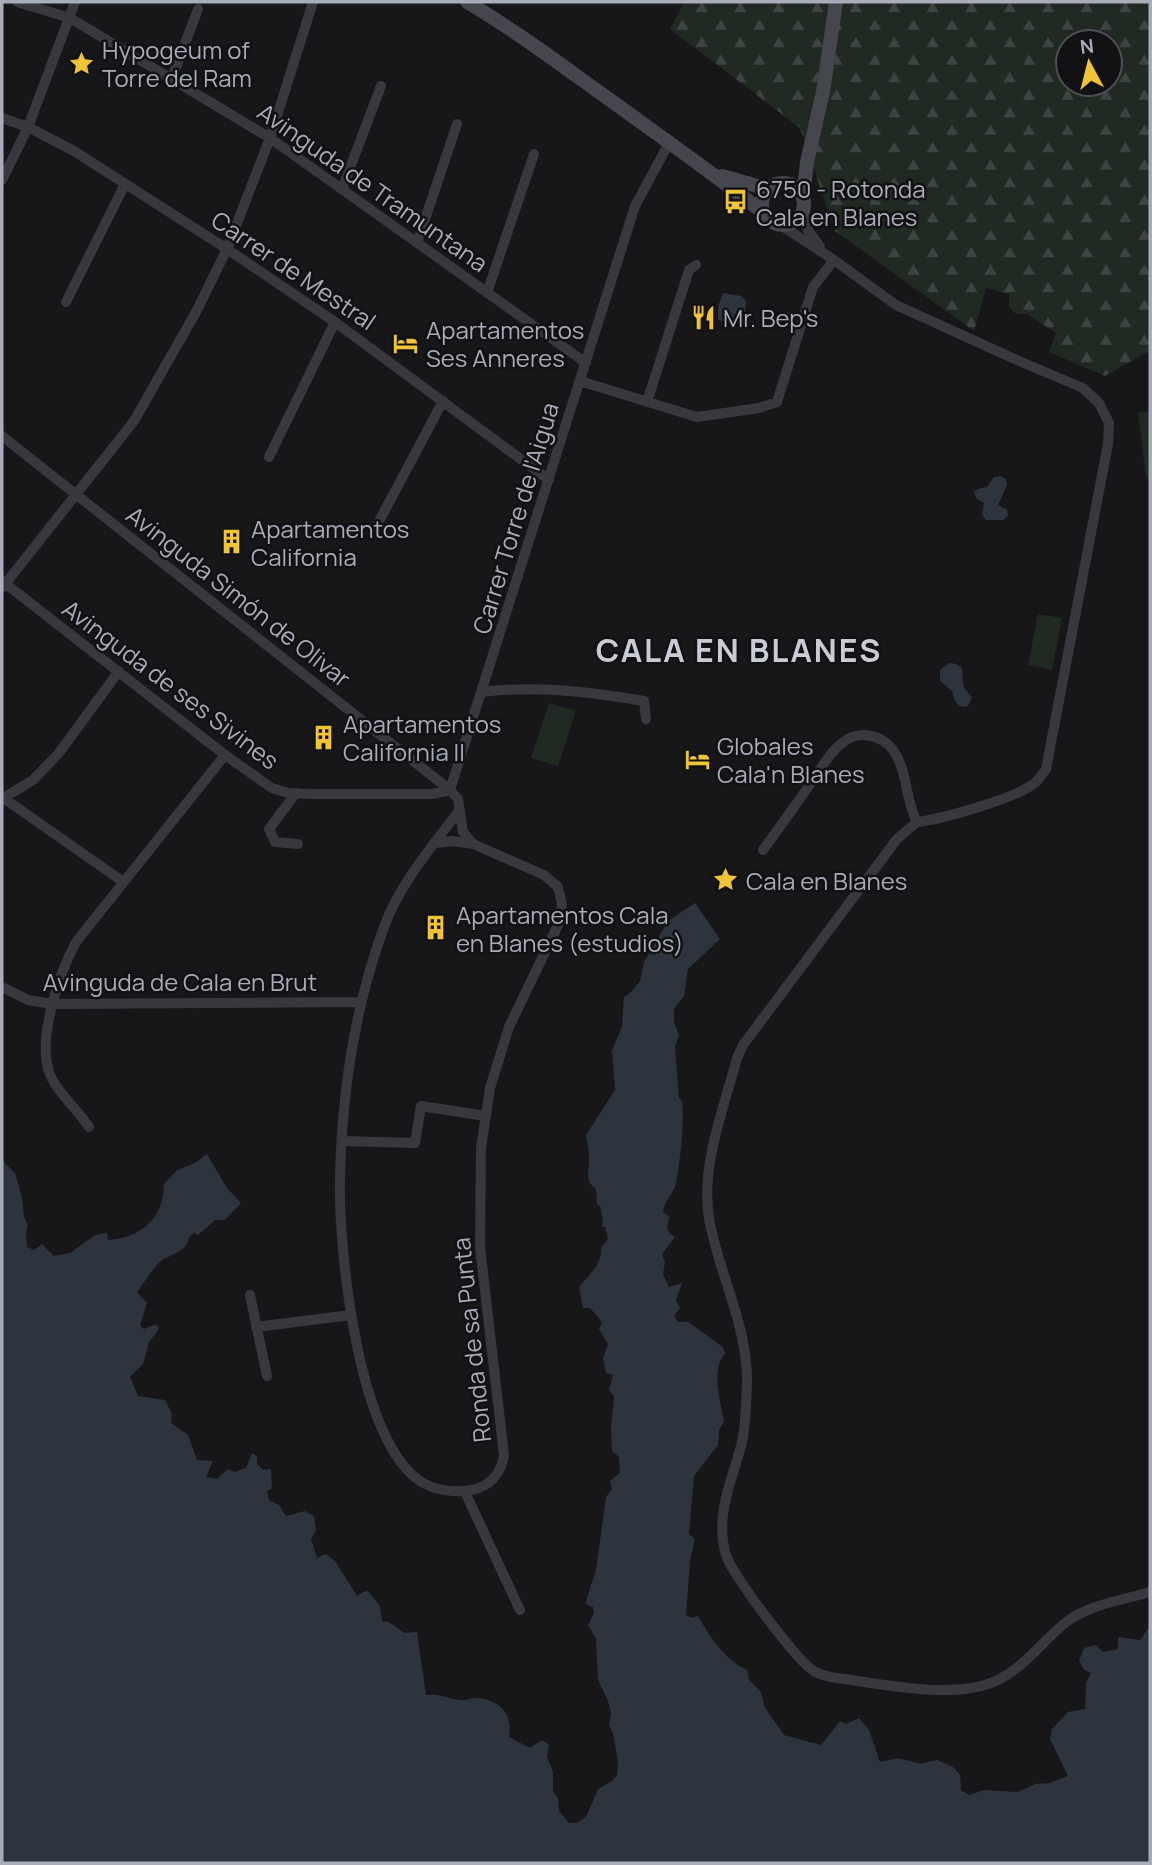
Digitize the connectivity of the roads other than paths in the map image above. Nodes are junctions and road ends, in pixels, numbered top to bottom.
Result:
1 (17, 2) edge
2 (75, 2) edge
3 (313, 2) edge
4 (467, 2) edge
5 (836, 2) edge
6 (198, 9) dead end
7 (70, 19) junction
8 (172, 78) junction
9 (381, 86) dead end
10 (2, 118) edge
11 (457, 124) dead end
12 (28, 127) junction
13 (270, 138) junction
14 (669, 143) junction
15 (809, 150) junction
16 (534, 155) dead end
17 (711, 172) junction
18 (2, 180) edge
19 (125, 184) junction
20 (772, 187) junction
21 (342, 190) junction
22 (802, 205) junction
23 (764, 214) junction
24 (779, 224) junction
25 (417, 243) junction
26 (227, 249) junction
27 (824, 253) junction
28 (834, 260) junction
29 (696, 265) dead end
30 (487, 293) junction
31 (66, 302) dead end
32 (335, 322) junction
33 (586, 363) junction
34 (580, 381) junction
35 (443, 401) junction
36 (648, 402) junction
37 (2, 436) edge
38 (269, 457) dead end
39 (549, 480) junction
40 (76, 495) junction
41 (376, 527) dead end
42 (3, 584) edge
43 (119, 671) junction
44 (482, 692) junction
45 (646, 719) dead end
46 (225, 755) junction
47 (450, 790) junction
48 (296, 793) junction
49 (2, 798) edge
50 (458, 813) junction
51 (917, 822) junction
52 (435, 843) junction
53 (298, 844) dead end
54 (473, 844) junction
55 (763, 850) dead end
56 (122, 881) junction
57 (2, 987) edge
58 (361, 1002) junction
59 (52, 1004) junction
60 (486, 1115) junction
61 (89, 1127) dead end
62 (342, 1141) junction
63 (250, 1295) dead end
64 (351, 1315) junction
65 (256, 1327) junction
66 (267, 1376) dead end
67 (465, 1492) junction
68 (1150, 1592) edge
69 (520, 1610) dead end

1 - 7 street, Avinguda de Tramuntana
2 - 7 street
3 - 13 street
4 - 14 street
5 - 15 street
6 - 8 street
7 - 8 street, Avinguda de Tramuntana
7 - 12 street
8 - 13 street, Avinguda de Tramuntana
9 - 21 street
10 - 12 street, Carrer de Mestral
11 - 25 street
12 - 18 street
12 - 19 street, Carrer de Mestral
13 - 21 street, Avinguda de Tramuntana
13 - 26 street
14 - 17 street
14 - 33 street, Carrer Torre de l'Aigua
15 - 20 street
15 - 22 street
16 - 30 street
17 - 20 street
17 - 23 street
19 - 26 street, Carrer de Mestral
19 - 31 street
20 - 22 street
20 - 23 street
21 - 25 street, Avinguda de Tramuntana
22 - 24 street
22 - 27 street
23 - 24 street
24 - 27 street
25 - 30 street, Avinguda de Tramuntana
26 - 32 street, Carrer de Mestral
26 - 40 street
27 - 28 street
28 - 36 street
28 - 51 street
29 - 36 street
30 - 33 street, Avinguda de Tramuntana
32 - 35 street, Carrer de Mestral
32 - 38 street
33 - 34 street, Carrer Torre de l'Aigua
34 - 36 street
34 - 39 street, Carrer Torre de l'Aigua
35 - 39 street, Carrer de Mestral
35 - 41 street
37 - 40 street, Avinguda Simón de Olivar
39 - 44 street, Carrer Torre de l'Aigua
40 - 42 street
40 - 47 street, Avinguda Simón de Olivar
42 - 43 street, Avinguda de ses Sivines
43 - 46 street, Avinguda de ses Sivines
43 - 49 street
44 - 45 street
44 - 47 street, Carrer Torre de l'Aigua
46 - 48 street, Avinguda de ses Sivines
46 - 56 street
47 - 48 street, Avinguda de ses Sivines
47 - 50 street
48 - 53 street
49 - 56 street
50 - 52 street
50 - 54 street
51 - 55 street
51 - 68 street
52 - 54 street, Ronda de sa Punta
52 - 58 street
54 - 60 street, Ronda de sa Punta
56 - 59 street
57 - 59 street, Avinguda de Cala en Brut
58 - 59 street, Avinguda de Cala en Brut
58 - 62 street
59 - 61 street
60 - 62 street
60 - 67 street, Ronda de sa Punta
62 - 64 street
63 - 65 street
64 - 65 street
64 - 67 street
65 - 66 street
67 - 69 street

